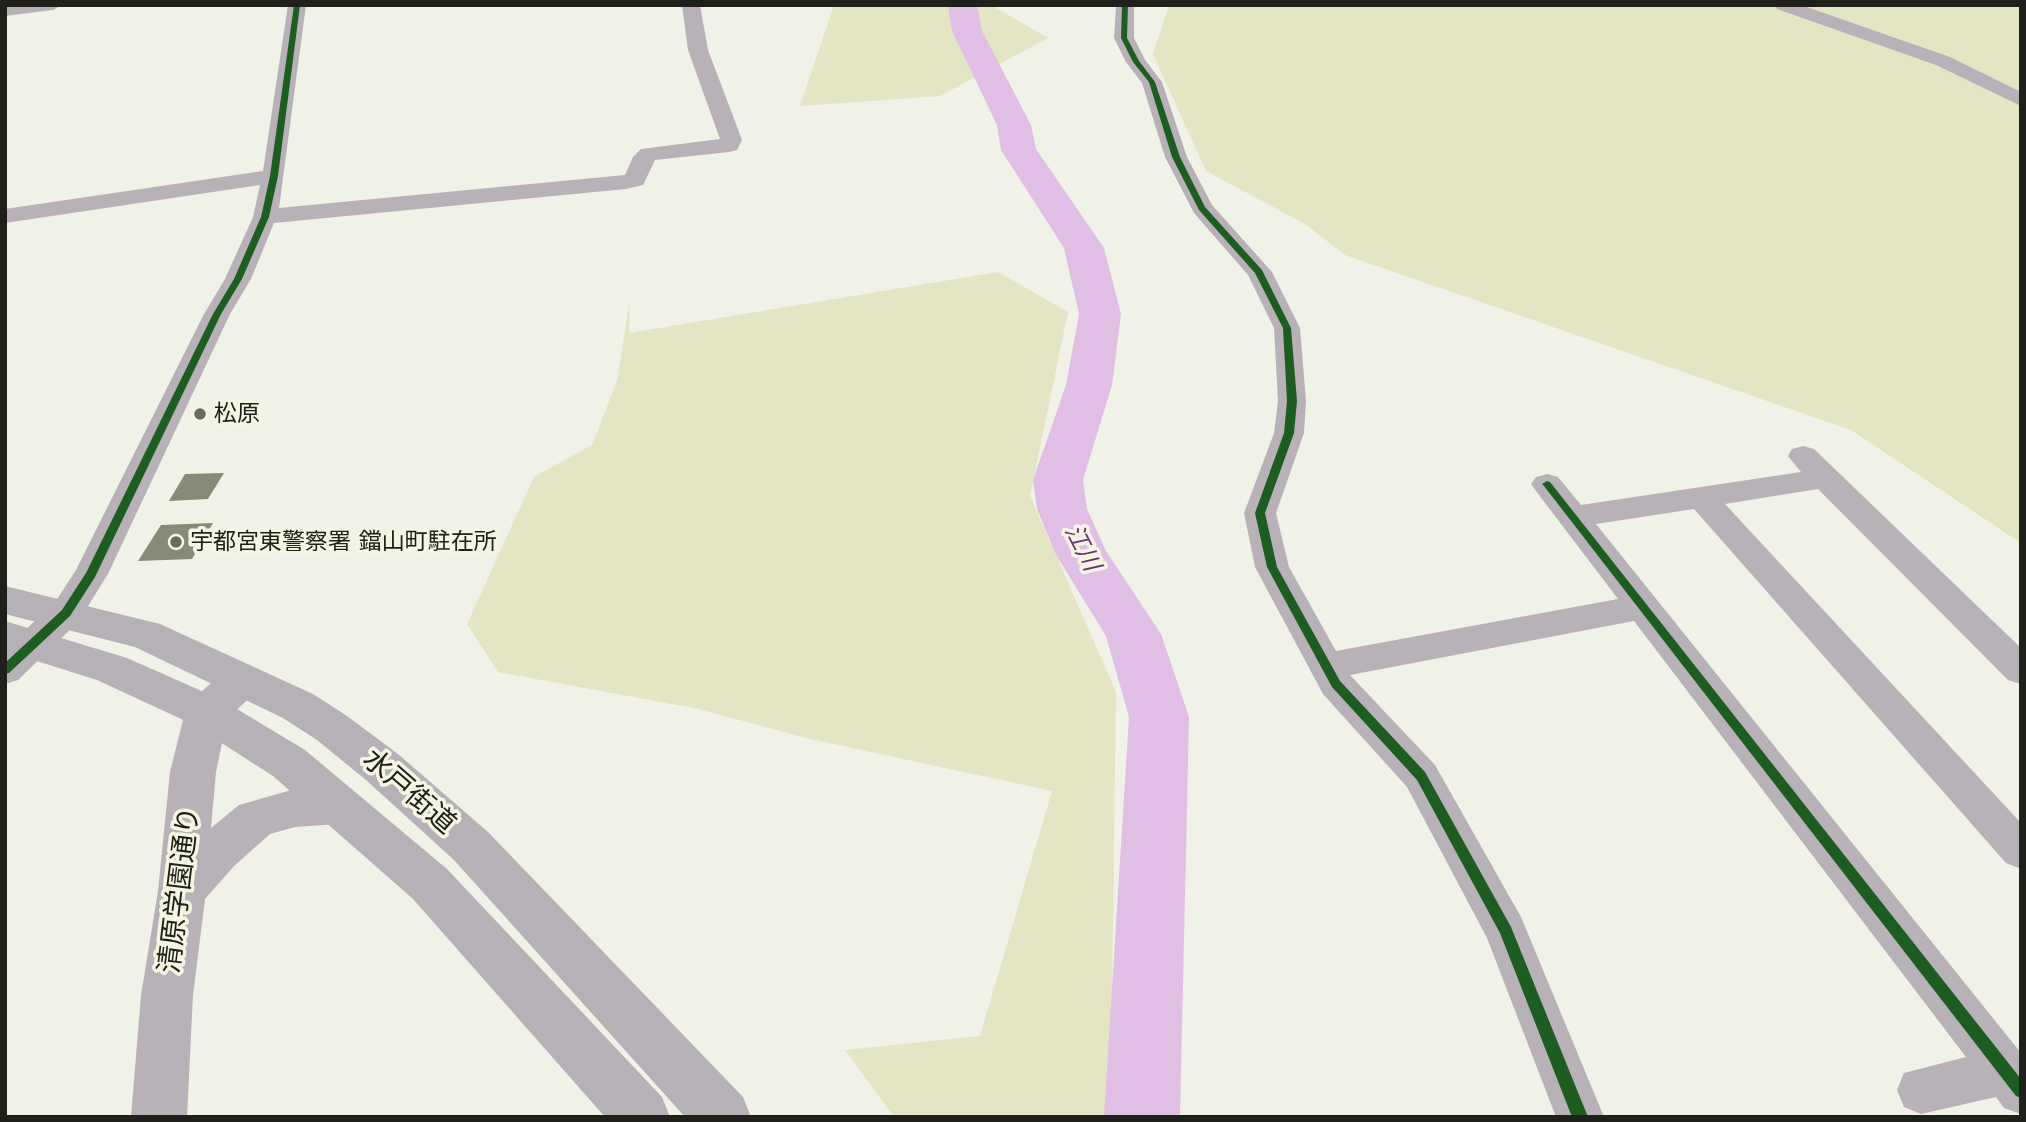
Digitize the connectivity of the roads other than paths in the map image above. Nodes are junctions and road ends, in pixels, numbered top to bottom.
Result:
1 (53, 5) edge
2 (297, 5) edge
3 (691, 5) edge
4 (1125, 5) edge
5 (1783, 5) edge
6 (5, 10) edge
7 (2021, 100) edge
8 (274, 176) junction
9 (5, 216) edge
10 (265, 217) junction
11 (1547, 484) dead end
12 (1701, 497) junction
13 (1573, 517) junction
14 (5, 600) edge
15 (1642, 607) junction
16 (28, 641) edge
17 (1326, 666) junction
18 (2021, 670) edge
19 (242, 680) junction
20 (207, 712) junction
21 (338, 805) junction
22 (2021, 851) edge
23 (182, 891) junction
24 (2013, 1082) edge
25 (1921, 1090) dead end
26 (159, 1117) edge
27 (642, 1117) edge
28 (723, 1117) edge
29 (1580, 1117) edge

1 - 6 street
2 - 8 street
3 - 10 street
4 - 17 street
5 - 7 street
8 - 9 street
8 - 10 street
10 - 16 street
11 - 13 street
12 - 13 street
12 - 18 street
12 - 22 street
13 - 15 street
14 - 16 highway, 水戸街道
15 - 17 street
15 - 24 street
16 - 19 highway, 水戸街道
16 - 20 highway, 水戸街道
17 - 29 street
19 - 20 street
19 - 28 highway, 水戸街道
20 - 21 highway, 水戸街道
20 - 23 street, 清原学園通り
21 - 23 street
21 - 27 highway, 水戸街道
23 - 26 street, 清原学園通り
24 - 25 street

